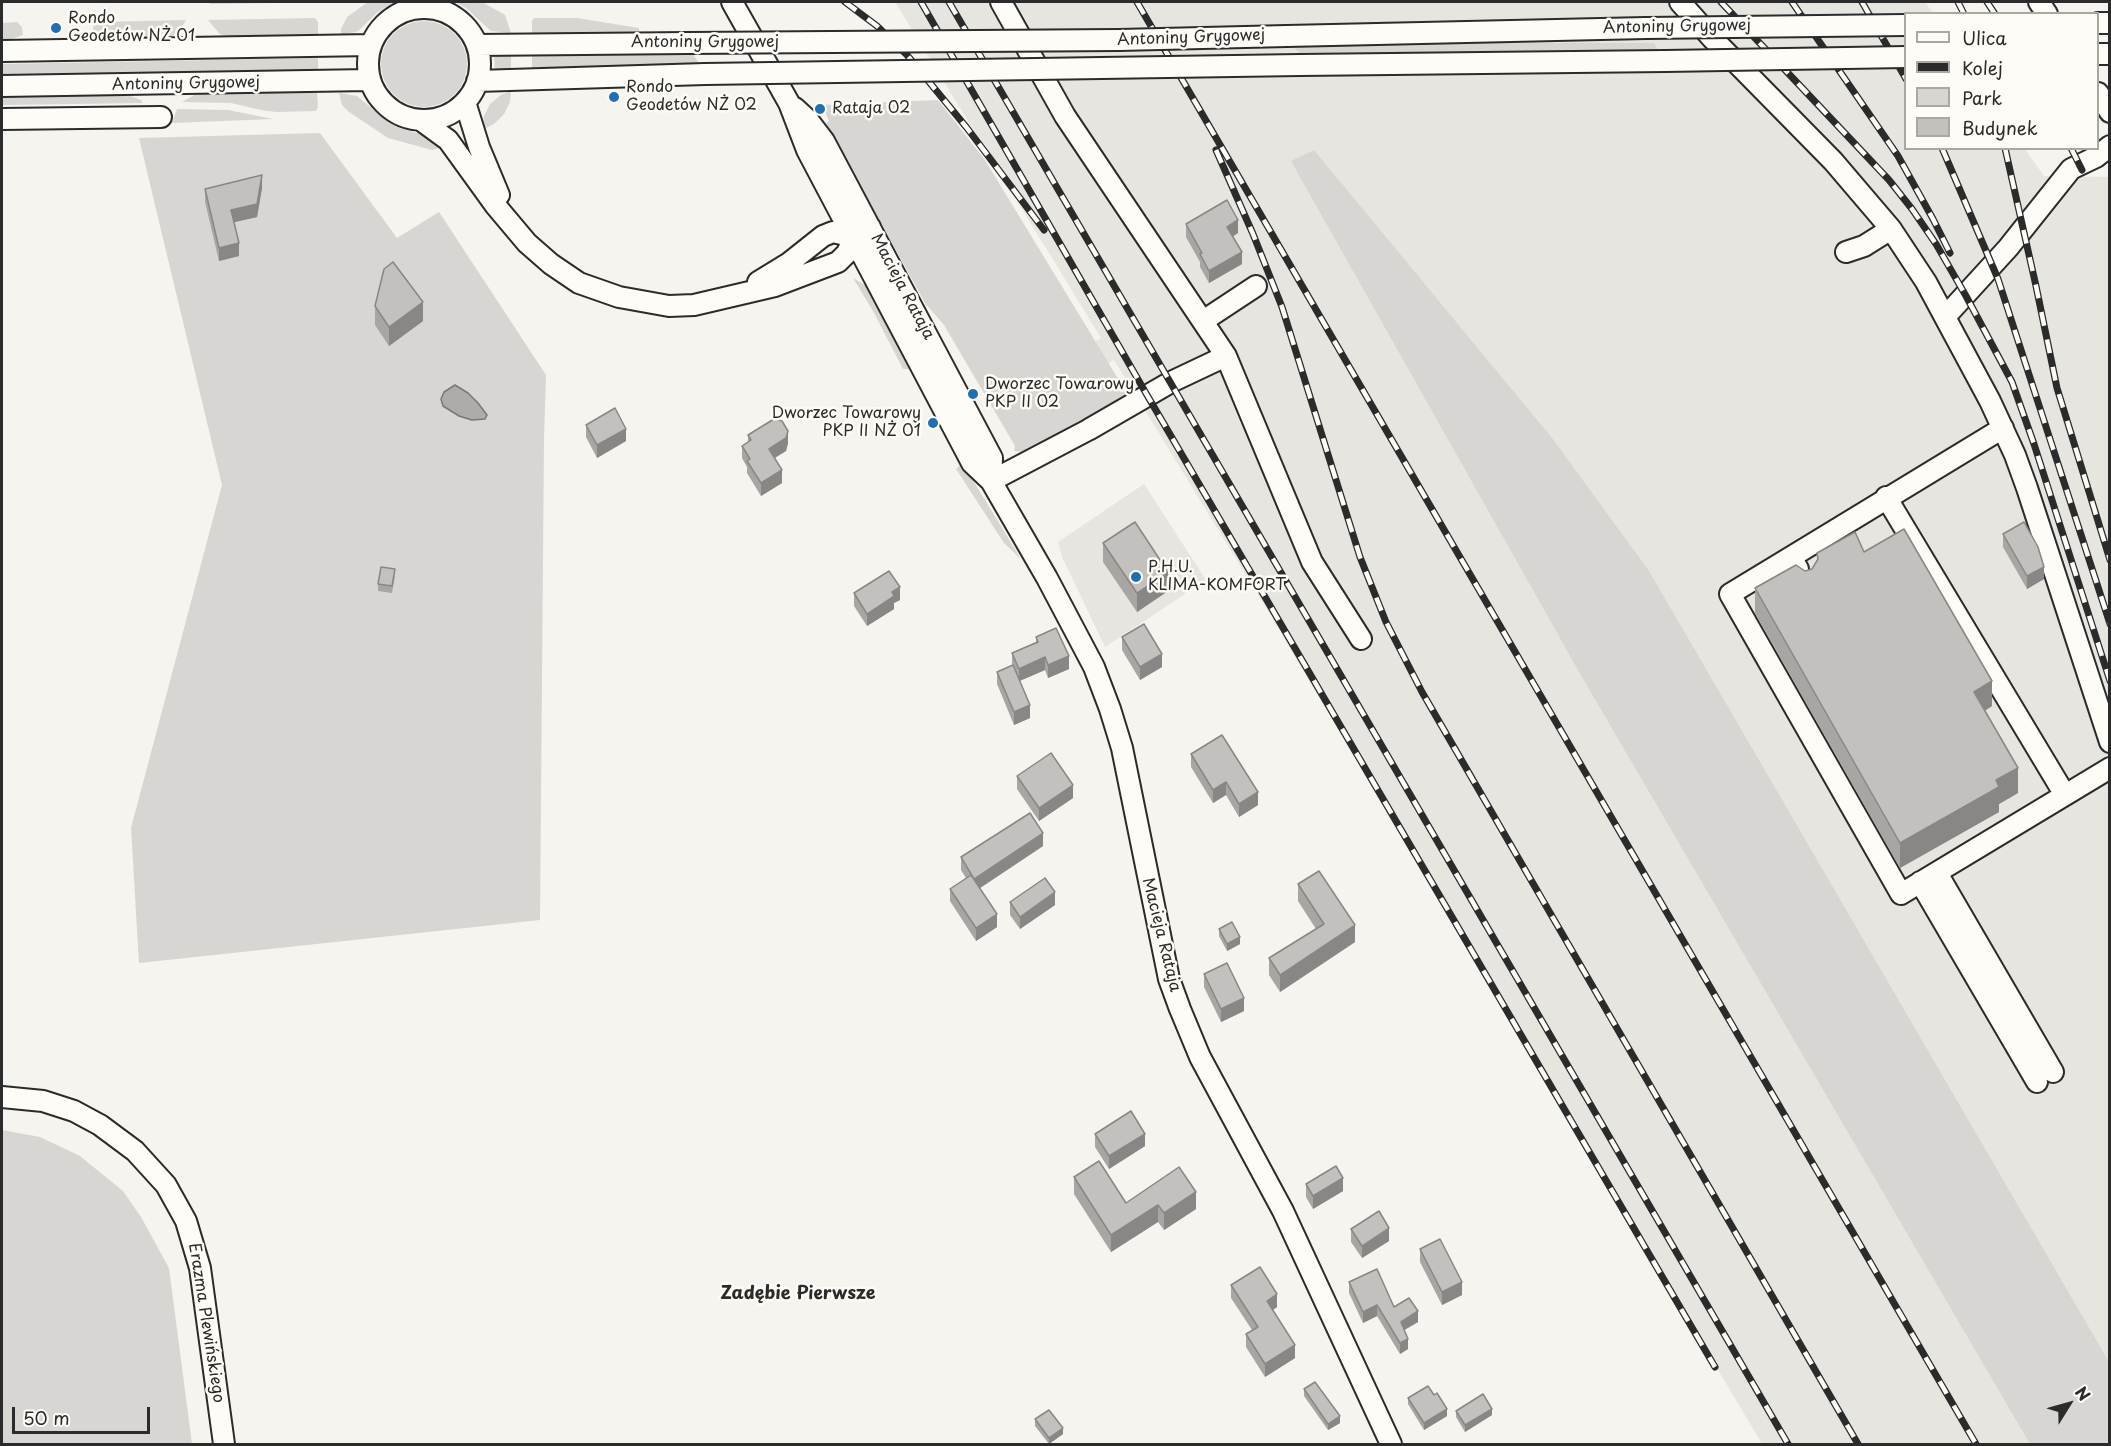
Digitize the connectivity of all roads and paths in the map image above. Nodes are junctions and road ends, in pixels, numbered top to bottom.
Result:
1 (732, 2) edge
2 (1001, 2) edge
3 (1680, 2) edge
4 (1904, 25) edge
5 (371, 45) junction
6 (477, 45) junction
7 (2, 51) edge
8 (1904, 57) edge
9 (369, 80) junction
10 (477, 81) junction
11 (2, 86) edge
12 (2099, 96) edge
13 (465, 102) junction
14 (2109, 112) edge
15 (161, 117) dead end
16 (2, 119) edge
17 (422, 121) junction
18 (2109, 146) edge
19 (514, 227) junction
20 (1891, 229) junction
21 (862, 232) junction
22 (1846, 252) dead end
23 (1256, 286) dead end
24 (721, 300) junction
25 (1945, 317) junction
26 (1203, 321) junction
27 (1226, 356) junction
28 (2003, 428) junction
29 (991, 481) junction
30 (1886, 497) junction
31 (1791, 557) junction
32 (1806, 584) edge
33 (1361, 639) dead end
34 (2109, 742) edge
35 (2109, 768) edge
36 (2065, 795) junction
37 (1929, 878) junction
38 (2045, 1077) dead end
39 (2, 1097) edge
40 (224, 1444) edge
41 (1391, 1444) edge

1 - 21 street, Macieja Rataja
2 - 26 street
3 - 20 street
4 - 6 street, Antoniny Grygowej, bridge
5 - 6 street
5 - 7 street
5 - 9 street
6 - 10 street
8 - 10 street, Antoniny Grygowej, bridge
9 - 11 street, Antoniny Grygowej
9 - 17 street
10 - 13 street
12 - 14 street
13 - 17 street
13 - 19 street
15 - 16 street
17 - 19 street
18 - 25 street
19 - 24 street
20 - 22 street
20 - 25 street
21 - 24 street
21 - 24 street
21 - 29 street, Macieja Rataja
23 - 26 street
25 - 28 street
26 - 27 street
27 - 29 street
27 - 33 street
28 - 30 street
28 - 34 street
29 - 41 street, Macieja Rataja
30 - 31 street
30 - 36 street
31 - 32 street
31 - 37 street
35 - 36 street
36 - 37 street
37 - 38 street
39 - 40 street, Erazma Plewińskiego

